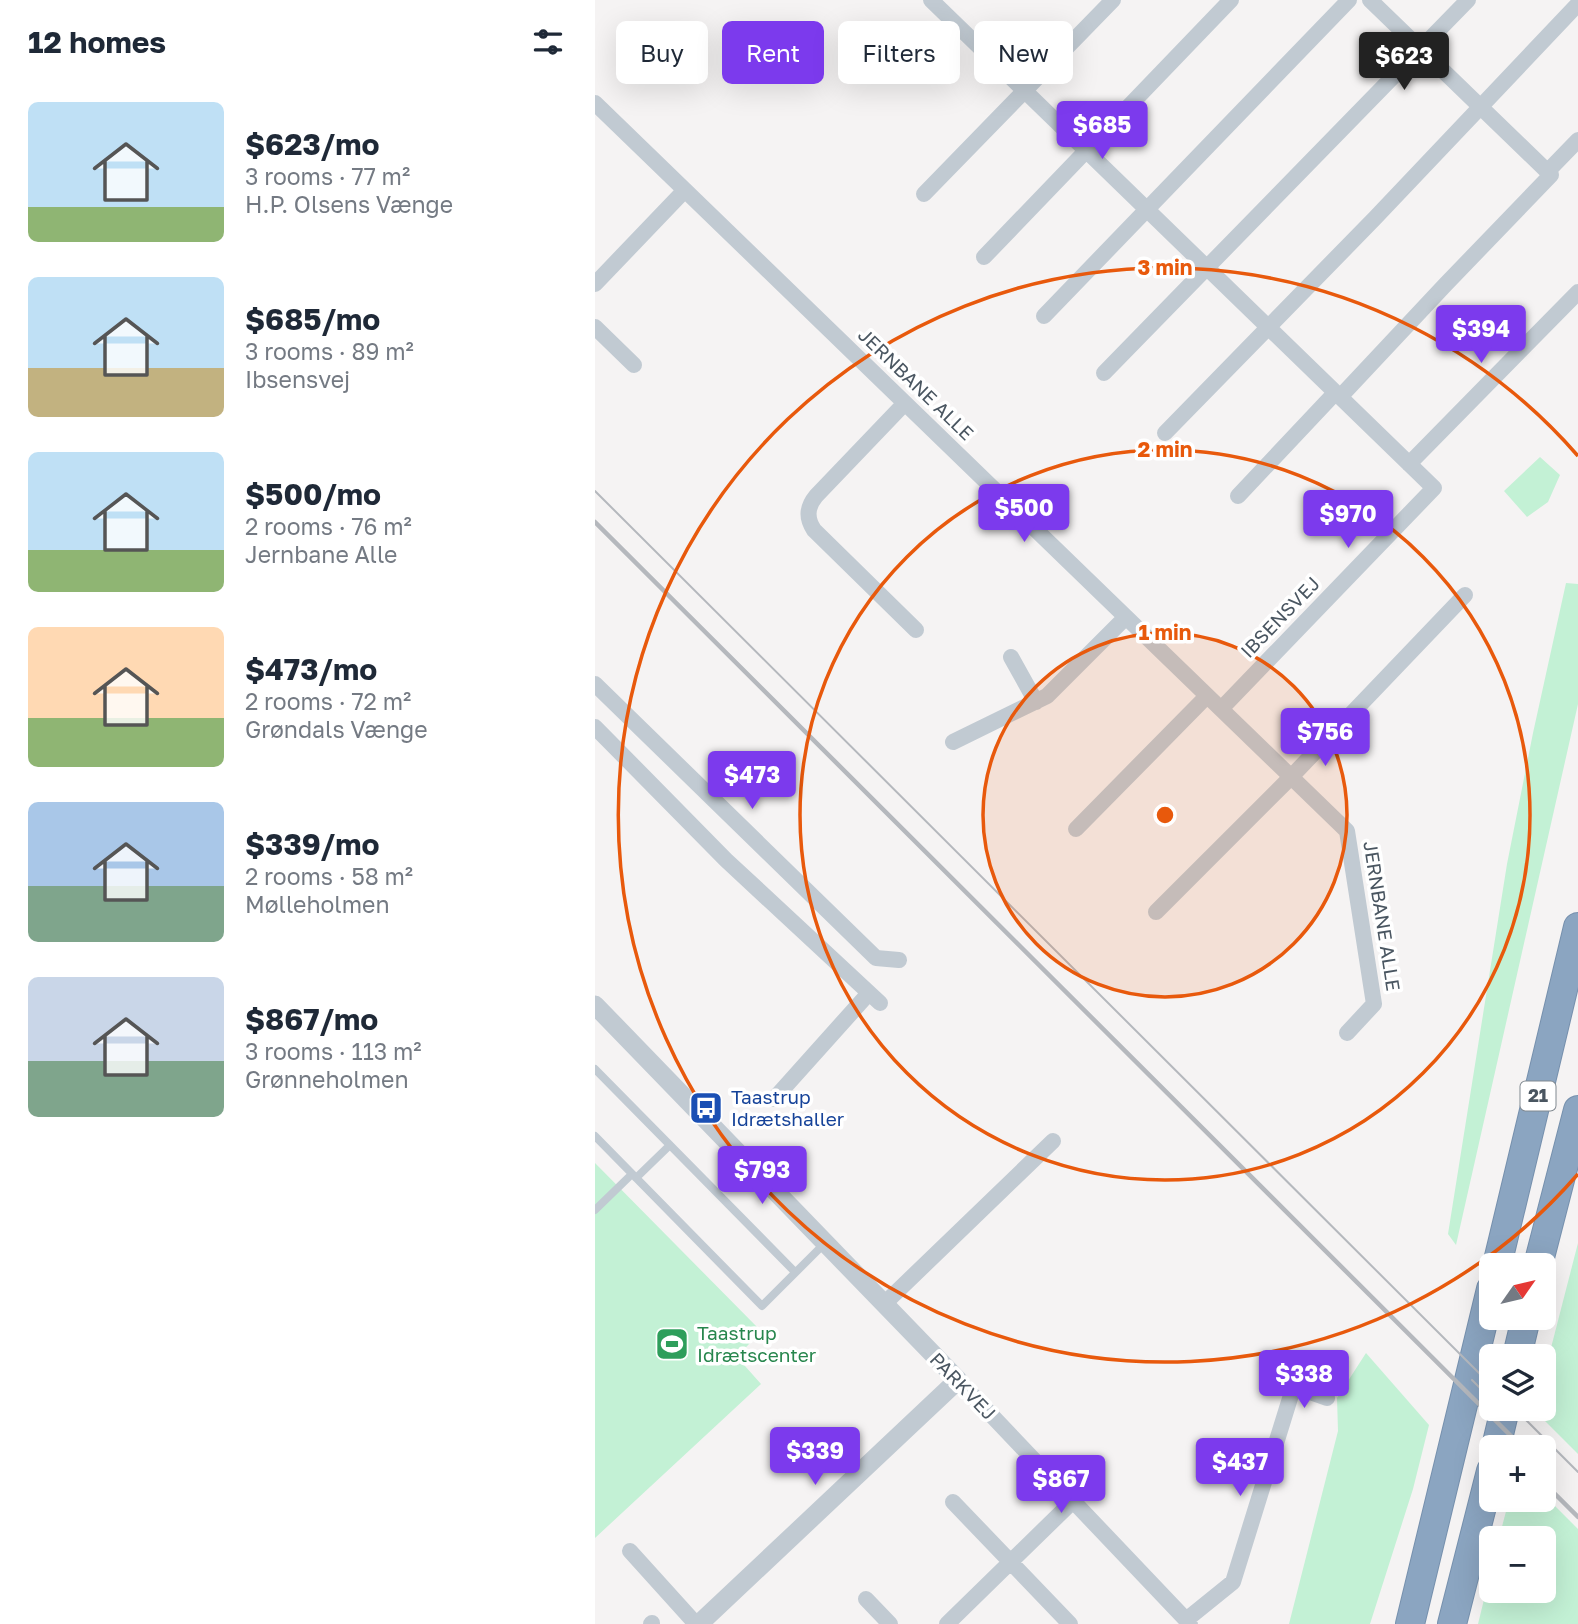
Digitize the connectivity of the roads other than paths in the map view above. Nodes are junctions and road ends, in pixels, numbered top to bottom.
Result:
1 (931, 0) edge
2 (1113, 0) edge
3 (1231, 0) edge
4 (1349, 0) edge
5 (1370, 0) edge
6 (1468, 0) edge
7 (1578, 4) edge
8 (1420, 49) junction
9 (1024, 92) junction
10 (595, 103) edge
11 (1480, 107) junction
12 (1578, 140) edge
13 (1086, 151) junction
14 (1547, 172) junction
15 (685, 190) junction
16 (924, 194) dead end
17 (1146, 210) junction
18 (984, 257) dead end
19 (1207, 268) junction
20 (595, 284) edge
21 (1578, 292) edge
22 (1044, 316) dead end
23 (595, 327) edge
24 (1268, 327) junction
25 (634, 365) dead end
26 (1104, 373) dead end
27 (1338, 395) junction
28 (905, 403) junction
29 (1165, 433) dead end
30 (1409, 464) junction
31 (1238, 496) dead end
32 (1465, 595) dead end
33 (1126, 617) junction
34 (916, 630) dead end
35 (1011, 657) dead end
36 (595, 684) edge
37 (1207, 696) junction
38 (1035, 702) junction
39 (1221, 709) junction
40 (595, 727) edge
41 (953, 742) dead end
42 (1291, 777) junction
43 (1076, 830) dead end
44 (1156, 912) dead end
45 (1578, 926) edge
46 (899, 960) dead end
47 (595, 1005) edge
48 (1347, 1033) dead end
49 (595, 1069) edge
50 (774, 1099) dead end
51 (1578, 1110) edge
52 (595, 1136) edge
53 (1053, 1141) dead end
54 (670, 1145) junction
55 (634, 1176) junction
56 (595, 1210) edge
57 (825, 1243) junction
58 (1500, 1253) edge
59 (1541, 1253) edge
60 (795, 1272) junction
61 (884, 1304) junction
62 (1481, 1330) edge
63 (958, 1380) junction
64 (1327, 1398) dead end
65 (1073, 1501) junction
66 (953, 1502) dead end
67 (1481, 1512) edge
68 (630, 1551) dead end
69 (1011, 1562) junction
70 (866, 1599) dead end
71 (1188, 1622) edge
72 (697, 1624) edge
73 (890, 1624) edge
74 (947, 1624) edge
75 (1070, 1624) edge
76 (1410, 1624) edge
77 (1452, 1624) edge

1 - 9 street, IBSENSVEJ
2 - 9 street
3 - 13 street
4 - 17 street
5 - 8 street
6 - 8 street
7 - 11 street
8 - 11 street
8 - 19 street
9 - 13 street, IBSENSVEJ
9 - 16 street
10 - 15 street, JERNBANE ALLE
11 - 14 street
11 - 24 street
12 - 14 street
13 - 17 street, IBSENSVEJ
13 - 18 street
14 - 27 street
15 - 20 street
15 - 28 street, JERNBANE ALLE
17 - 19 street, IBSENSVEJ
17 - 22 street
19 - 24 street, IBSENSVEJ
19 - 26 street
21 - 30 street
23 - 25 street
24 - 27 street, IBSENSVEJ
24 - 29 street
27 - 30 street, IBSENSVEJ
27 - 31 street
28 - 33 street, JERNBANE ALLE
28 - 34 street
30 - 39 street, IBSENSVEJ
32 - 42 street
33 - 37 street, JERNBANE ALLE
33 - 38 street
35 - 38 street
36 - 46 street
37 - 39 street, JERNBANE ALLE
37 - 43 street
38 - 41 street
39 - 42 street, JERNBANE ALLE
40 - 50 street
42 - 44 street
42 - 48 street, JERNBANE ALLE
45 - 58 highway, 21
47 - 57 street, PARKVEJ
49 - 54 lane
51 - 59 highway, 21
52 - 55 lane
53 - 61 street
54 - 55 lane
54 - 60 lane
55 - 56 lane
55 - 60 lane
57 - 60 lane
57 - 61 street, PARKVEJ
61 - 63 street, PARKVEJ
62 - 76 highway
63 - 65 street, PARKVEJ
63 - 72 street
64 - 71 street, PARKVEJ
65 - 69 street
65 - 71 street, PARKVEJ
66 - 69 street
67 - 77 highway
68 - 72 street
69 - 74 street
69 - 75 street
70 - 73 street

